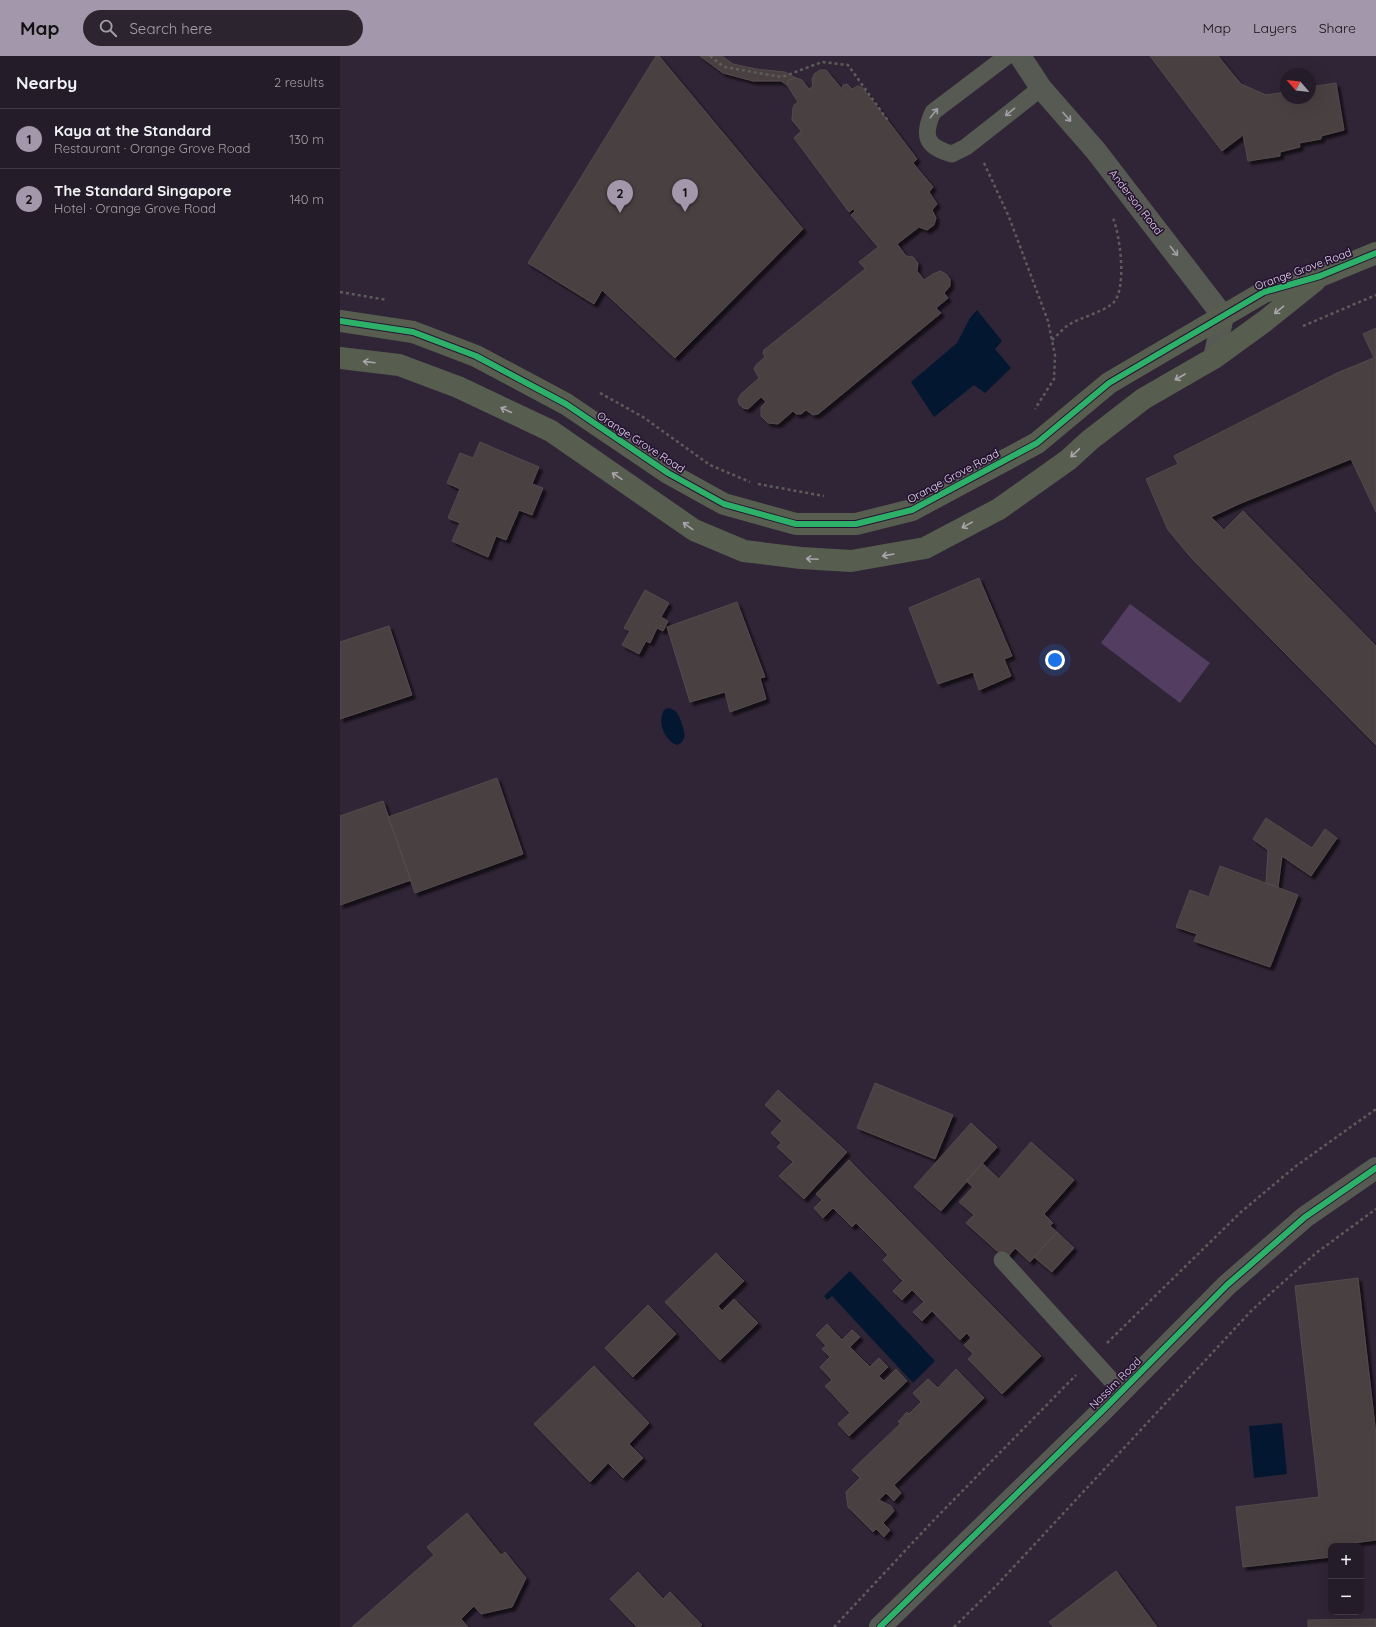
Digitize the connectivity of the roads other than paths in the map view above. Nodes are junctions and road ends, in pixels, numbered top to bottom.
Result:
1 (1007, 56) edge
2 (1020, 56) edge
3 (1041, 88) junction
4 (1376, 253) edge
5 (1320, 276) junction
6 (1223, 316) junction
7 (340, 321) edge
8 (340, 358) edge
9 (1214, 358) junction
10 (668, 473) junction
11 (650, 498) junction
12 (1376, 1168) edge
13 (1002, 1260) dead end
14 (1121, 1391) junction
15 (880, 1627) edge

3 -> 1 lane
2 - 3 street, Anderson Road
3 -> 6 street, Anderson Road
4 - 5 street, Orange Grove Road
5 - 6 street, Orange Grove Road
5 -> 9 street, Orange Grove Road
6 - 9 street
6 - 10 street, Orange Grove Road
7 - 10 street, Orange Grove Road
11 -> 8 street, Orange Grove Road
9 -> 11 street, Orange Grove Road
10 - 11 street
12 - 14 street, Nassim Road
13 - 14 lane
14 - 15 street, Nassim Road

